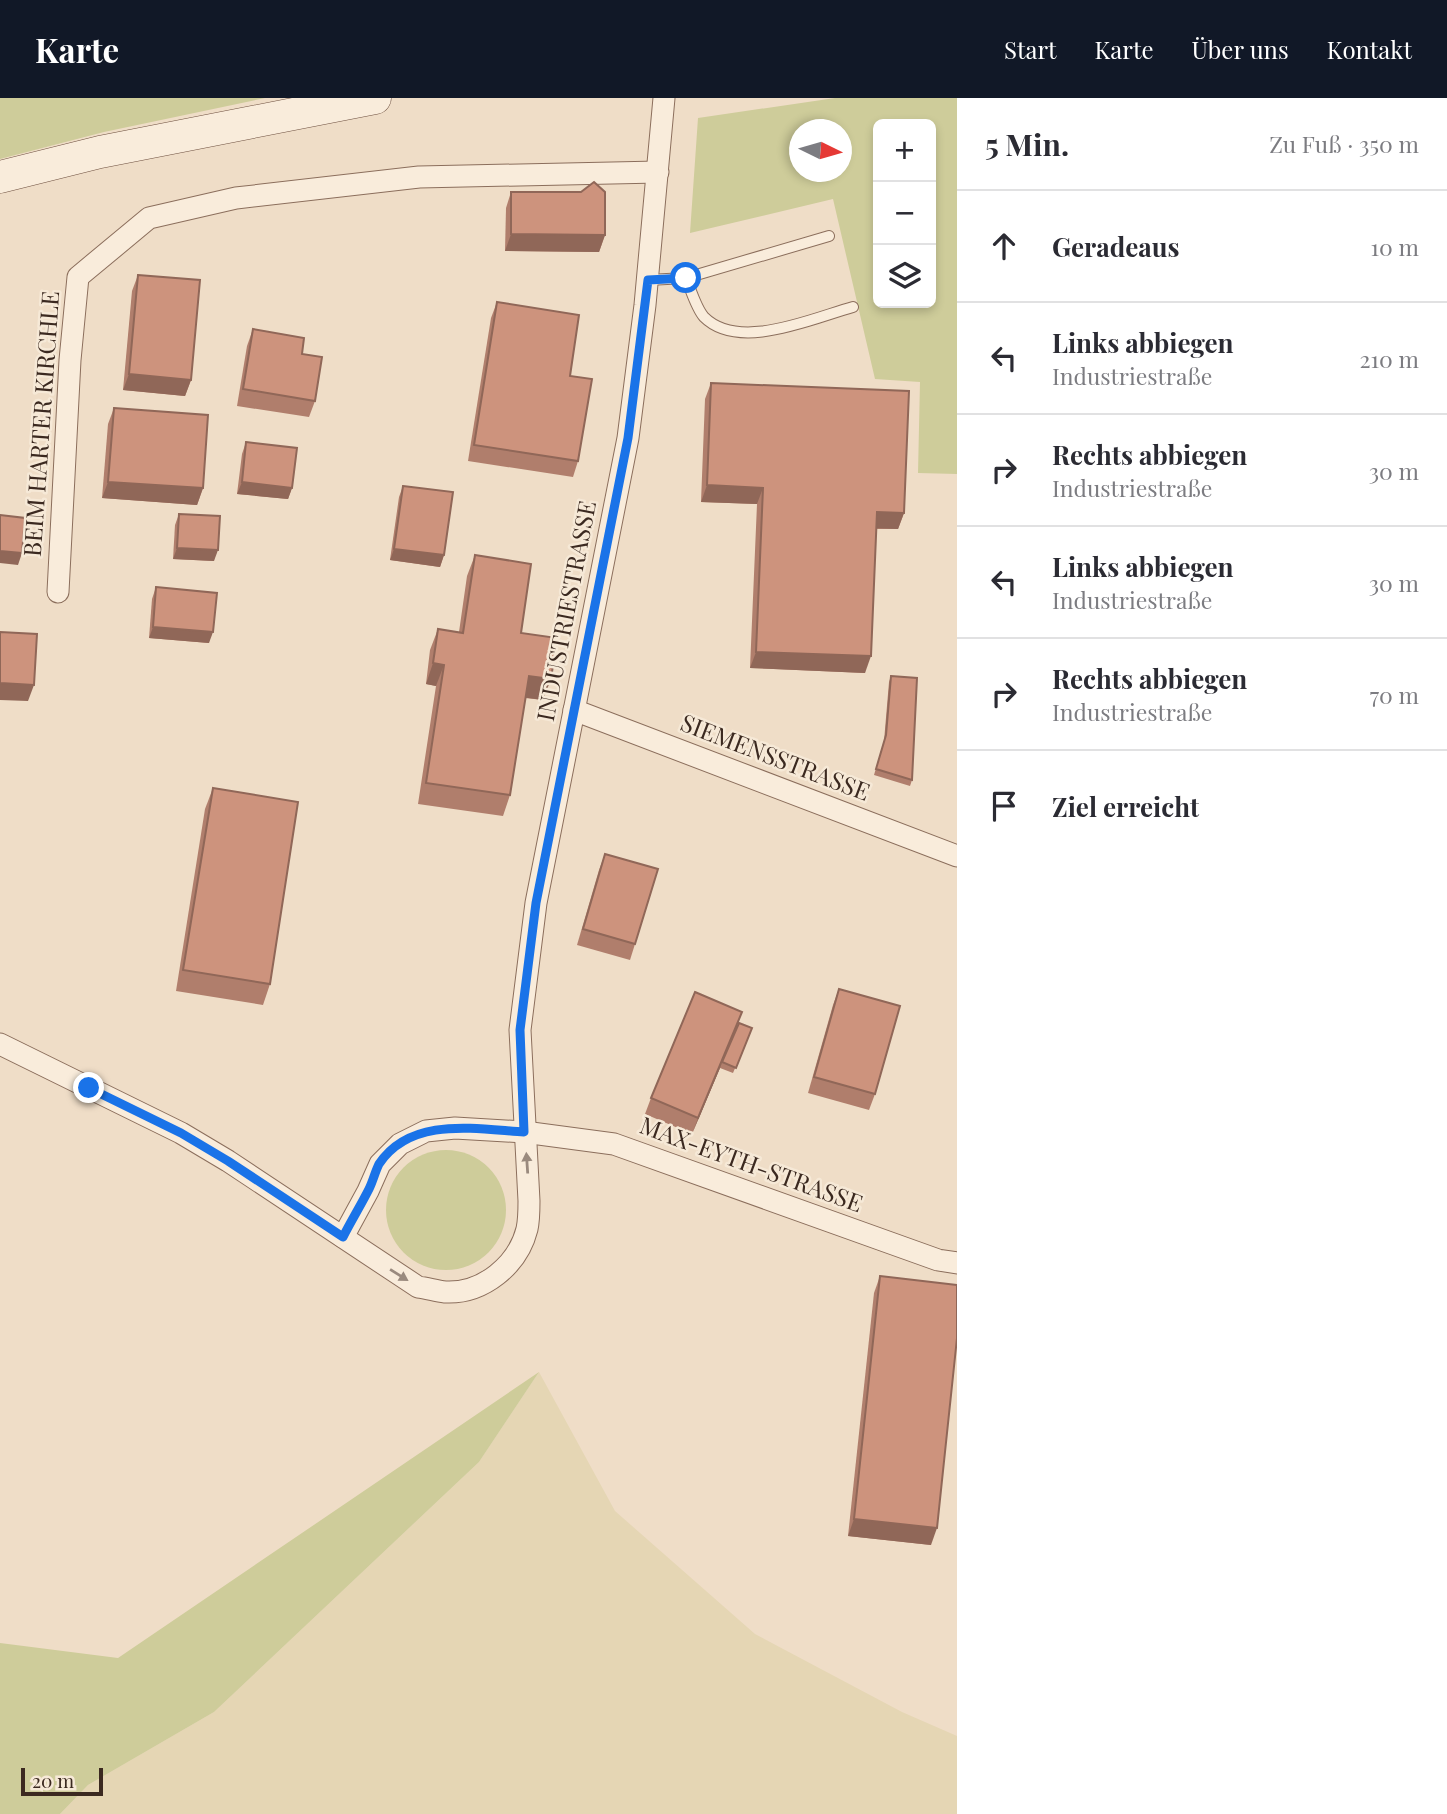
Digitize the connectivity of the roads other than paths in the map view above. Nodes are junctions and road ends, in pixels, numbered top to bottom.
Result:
1 (375, 98) edge
2 (664, 98) edge
3 (659, 172) junction
4 (0, 177) edge
5 (830, 236) dead end
6 (686, 278) junction
7 (648, 280) junction
8 (853, 307) dead end
9 (58, 592) dead end
10 (575, 710) junction
11 (957, 856) edge
12 (0, 1044) edge
13 (524, 1132) junction
14 (343, 1237) junction
15 (957, 1263) edge

1 - 4 main road
2 - 3 street, INDUSTRIESTRASSE
3 - 7 street, INDUSTRIESTRASSE
3 - 9 street, BEIM HARTER KIRCHLE
5 - 6 lane
6 - 7 lane
6 - 8 lane
7 - 10 street, INDUSTRIESTRASSE
10 - 11 street, SIEMENSSTRASSE
10 - 13 street, INDUSTRIESTRASSE
12 - 14 street, INDUSTRIESTRASSE
13 - 14 street
14 -> 13 street, INDUSTRIESTRASSE
13 - 15 street, MAX-EYTH-STRASSE

